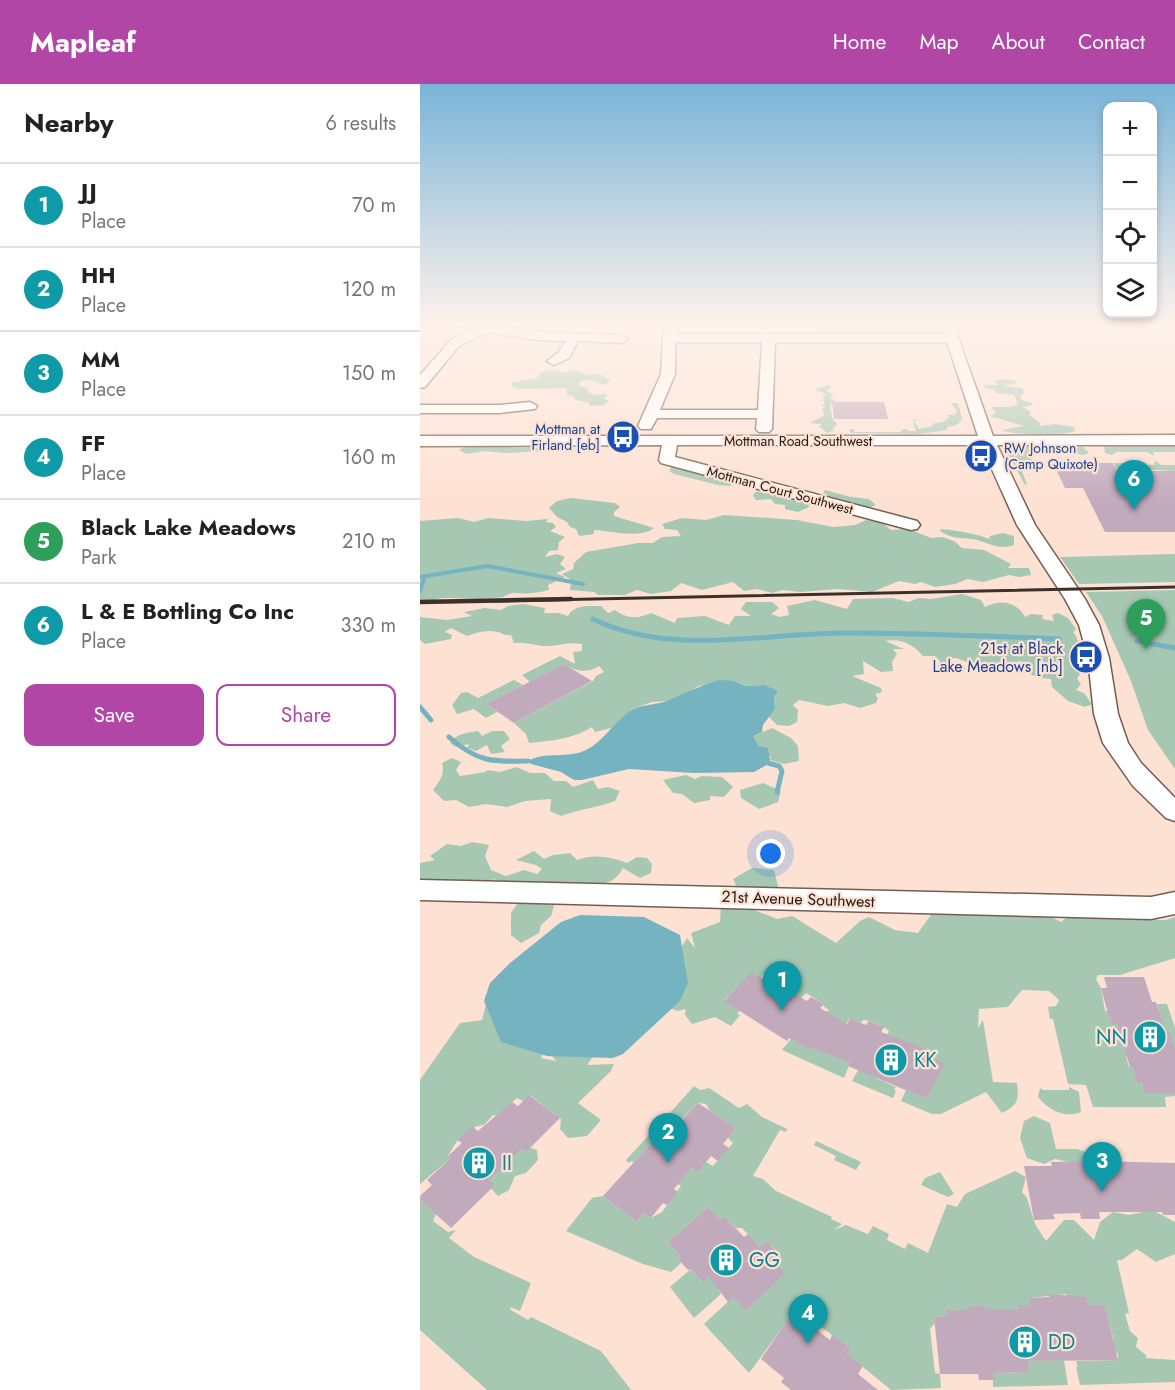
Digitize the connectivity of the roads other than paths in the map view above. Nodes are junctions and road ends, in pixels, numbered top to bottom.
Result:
1 (664, 384) edge
2 (767, 384) edge
3 (968, 384) edge
4 (530, 406) dead end
5 (420, 409) edge
6 (979, 417) junction
7 (1175, 440) edge
8 (420, 441) edge
9 (670, 441) junction
10 (920, 441) junction
11 (988, 441) junction
12 (911, 525) dead end
13 (1175, 812) edge
14 (420, 890) edge
15 (1175, 903) edge

1 - 2 street
3 - 6 street
4 - 5 street
6 - 10 street
6 - 11 street
7 - 11 street, Mottman Road Southwest
8 - 9 street, Mottman Road Southwest
9 - 10 street, Mottman Road Southwest
9 - 12 street, Mottman Court Southwest
10 - 11 street, Mottman Road Southwest
11 - 13 street
14 - 15 street, 21st Avenue Southwest

